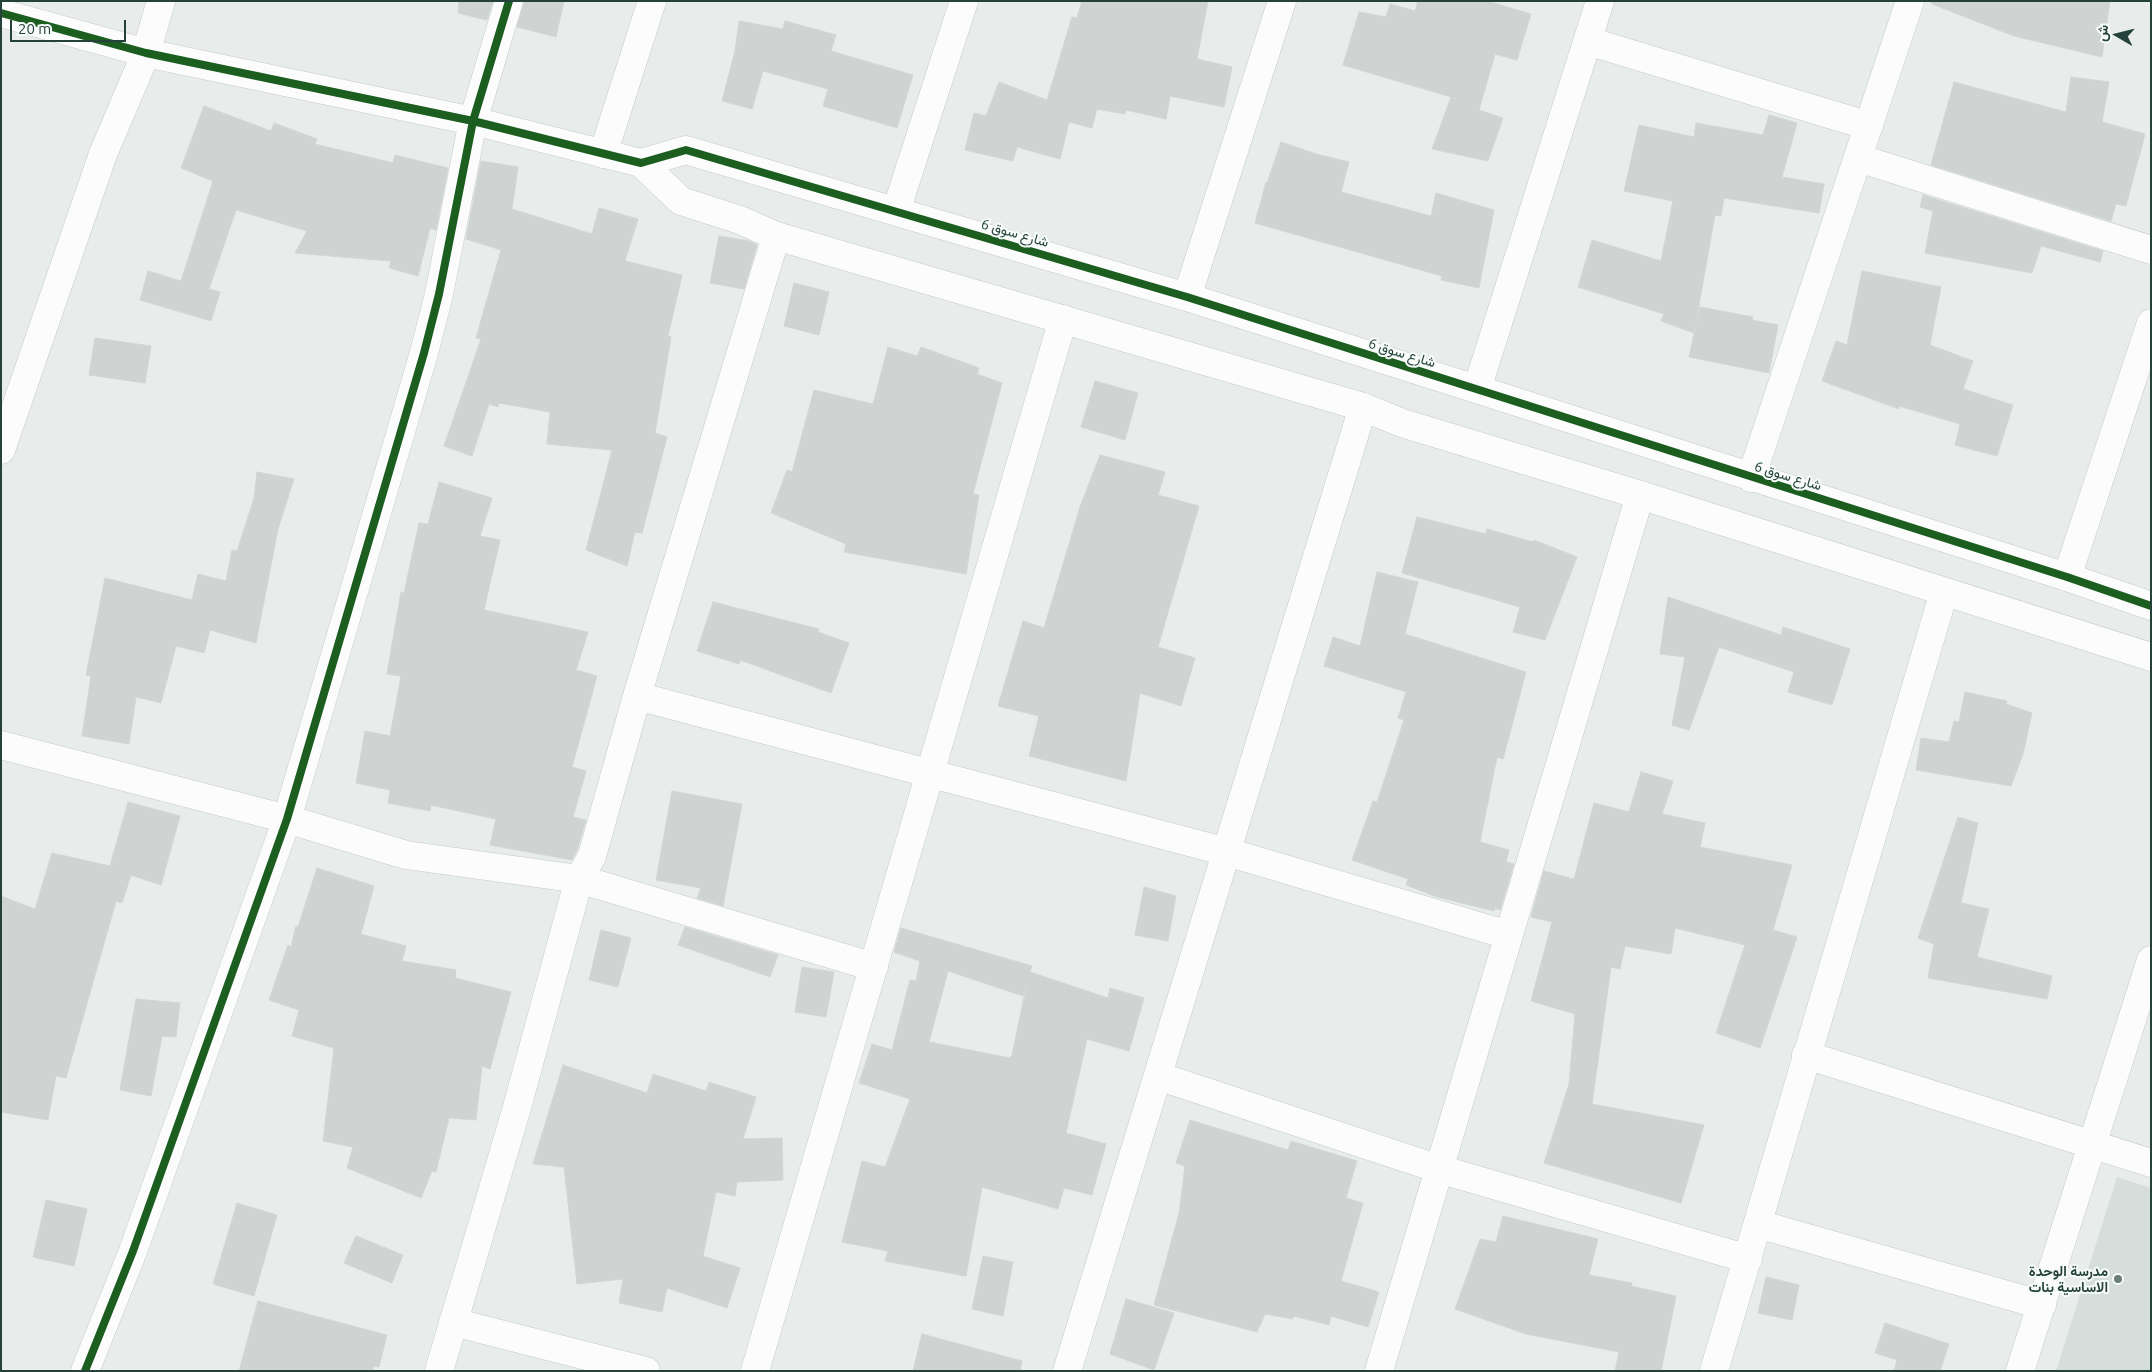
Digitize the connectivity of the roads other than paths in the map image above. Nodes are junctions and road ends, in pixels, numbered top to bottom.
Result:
1 (162, 1) edge
2 (509, 1) edge
3 (652, 1) edge
4 (964, 1) edge
5 (1282, 1) edge
6 (1600, 1) edge
7 (1910, 1) edge
8 (1, 13) edge
9 (1588, 41) junction
10 (146, 53) junction
11 (473, 120) junction
12 (1868, 126) junction
13 (603, 154) junction
14 (1858, 158) junction
15 (641, 163) junction
16 (896, 211) junction
17 (776, 236) junction
18 (2151, 250) edge
19 (1187, 297) junction
20 (1063, 319) junction
21 (2151, 324) edge
22 (1477, 389) junction
23 (1364, 407) junction
24 (1, 450) edge
25 (1751, 478) junction
26 (1640, 495) junction
27 (2067, 577) junction
28 (1944, 592) junction
29 (2151, 606) edge
30 (2151, 657) edge
31 (637, 696) junction
32 (1, 745) edge
33 (930, 774) junction
34 (286, 819) junction
35 (1227, 852) junction
36 (579, 879) junction
37 (1508, 935) junction
38 (2151, 960) edge
39 (874, 967) junction
40 (1806, 1055) junction
41 (1158, 1076) junction
42 (2091, 1144) junction
43 (2151, 1162) edge
44 (1439, 1169) junction
45 (1758, 1224) junction
46 (1748, 1259) junction
47 (2042, 1305) junction
48 (453, 1322) junction
49 (85, 1371) edge
50 (439, 1371) edge
51 (646, 1371) edge
52 (755, 1371) edge
53 (1067, 1371) edge
54 (1379, 1371) edge
55 (1714, 1371) edge
56 (2020, 1371) edge

1 - 10 street
2 - 11 street
3 - 13 street
4 - 16 street
5 - 19 street
6 - 9 street
7 - 12 street
8 - 10 street
9 - 12 street
9 - 22 street
10 - 11 street
10 - 24 street
11 - 13 street
11 - 34 street
12 - 14 street
13 - 15 street
14 - 18 street
14 - 25 street
15 - 16 street, شارع سوق 6
15 - 17 street
16 - 19 street, شارع سوق 6
17 - 20 street
17 - 31 street
19 - 22 street, شارع سوق 6
20 - 23 street
20 - 33 street
21 - 27 street
22 - 25 street, شارع سوق 6
23 - 26 street
23 - 35 street
25 - 27 street, شارع سوق 6
26 - 28 street
26 - 37 street
27 - 29 street, شارع سوق 6
28 - 30 street
28 - 40 street
31 - 33 street
31 - 36 street
32 - 34 street
33 - 35 street
33 - 39 street
34 - 36 street
34 - 49 street
35 - 37 street
35 - 41 street
36 - 39 street
36 - 48 street
37 - 44 street
38 - 42 street
39 - 52 street
40 - 42 street
40 - 45 street
41 - 44 street
41 - 53 street
42 - 43 street
42 - 47 street
44 - 46 street
44 - 54 street
45 - 46 street
45 - 47 street
46 - 55 street
47 - 56 street
48 - 50 street
48 - 51 street

